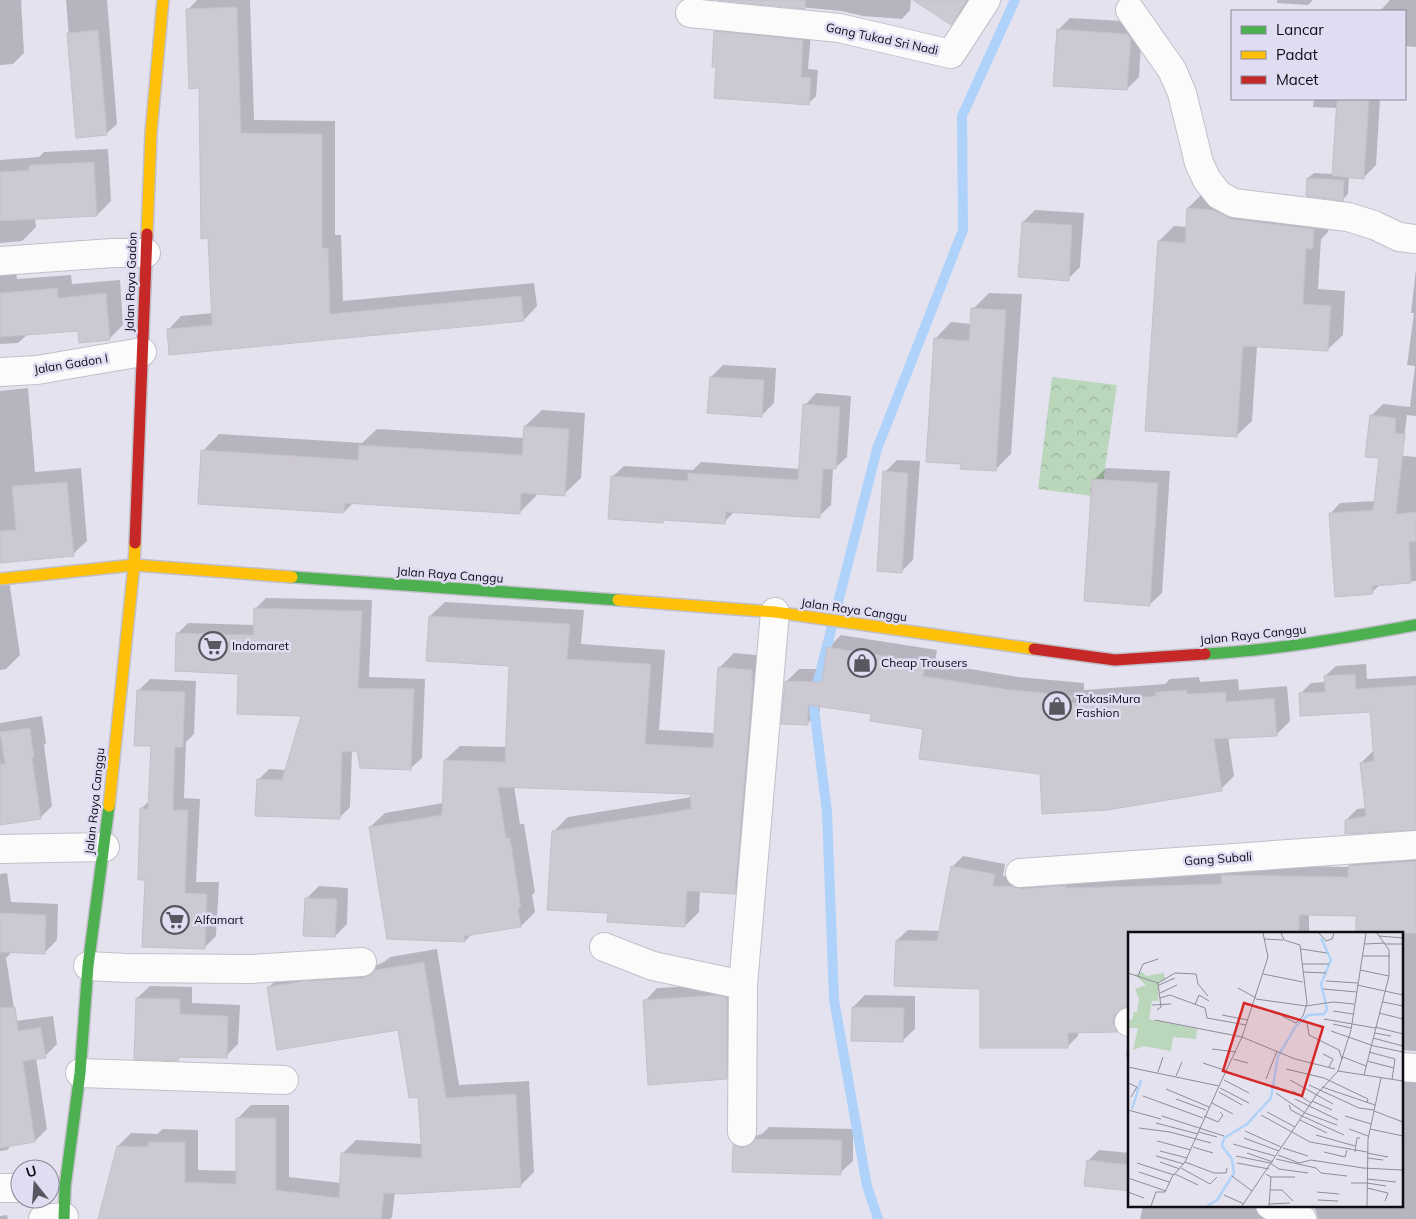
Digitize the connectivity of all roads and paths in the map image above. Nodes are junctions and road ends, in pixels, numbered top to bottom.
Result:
1 (163, 0) edge
2 (986, 0) edge
3 (1130, 10) dead end
4 (690, 13) dead end
5 (1408, 238) edge
6 (146, 253) junction
7 (0, 261) edge
8 (142, 352) junction
9 (0, 372) edge
10 (134, 565) junction
11 (0, 579) edge
12 (775, 612) junction
13 (1416, 625) edge
14 (1416, 846) edge
15 (105, 847) junction
16 (0, 849) edge
17 (1020, 873) dead end
18 (604, 947) dead end
19 (362, 962) dead end
20 (88, 966) junction
21 (743, 985) junction
22 (80, 1073) junction
23 (284, 1080) dead end
24 (742, 1132) dead end
25 (60, 1177) edge
26 (1272, 1206) edge
27 (1302, 1219) edge

1 - 6 main road, Jalan Raya Gadon
2 - 4 street, Gang Tukad Sri Nadi
3 - 5 street
6 - 7 street
6 - 8 main road, Jalan Raya Gadon
8 - 9 street, Jalan Gadon I
8 - 10 main road, Jalan Raya Gadon
10 - 11 main road
10 - 12 main road, Jalan Raya Canggu
10 - 15 main road, Jalan Raya Canggu
12 - 13 main road, Jalan Raya Canggu
12 - 21 street
14 - 17 street, Gang Subali
15 - 16 street
15 - 20 main road, Jalan Raya Canggu
18 - 21 street
19 - 20 street
20 - 22 main road, Jalan Raya Canggu
21 - 24 street
22 - 23 street
22 - 25 main road, Jalan Raya Canggu
26 - 27 street

